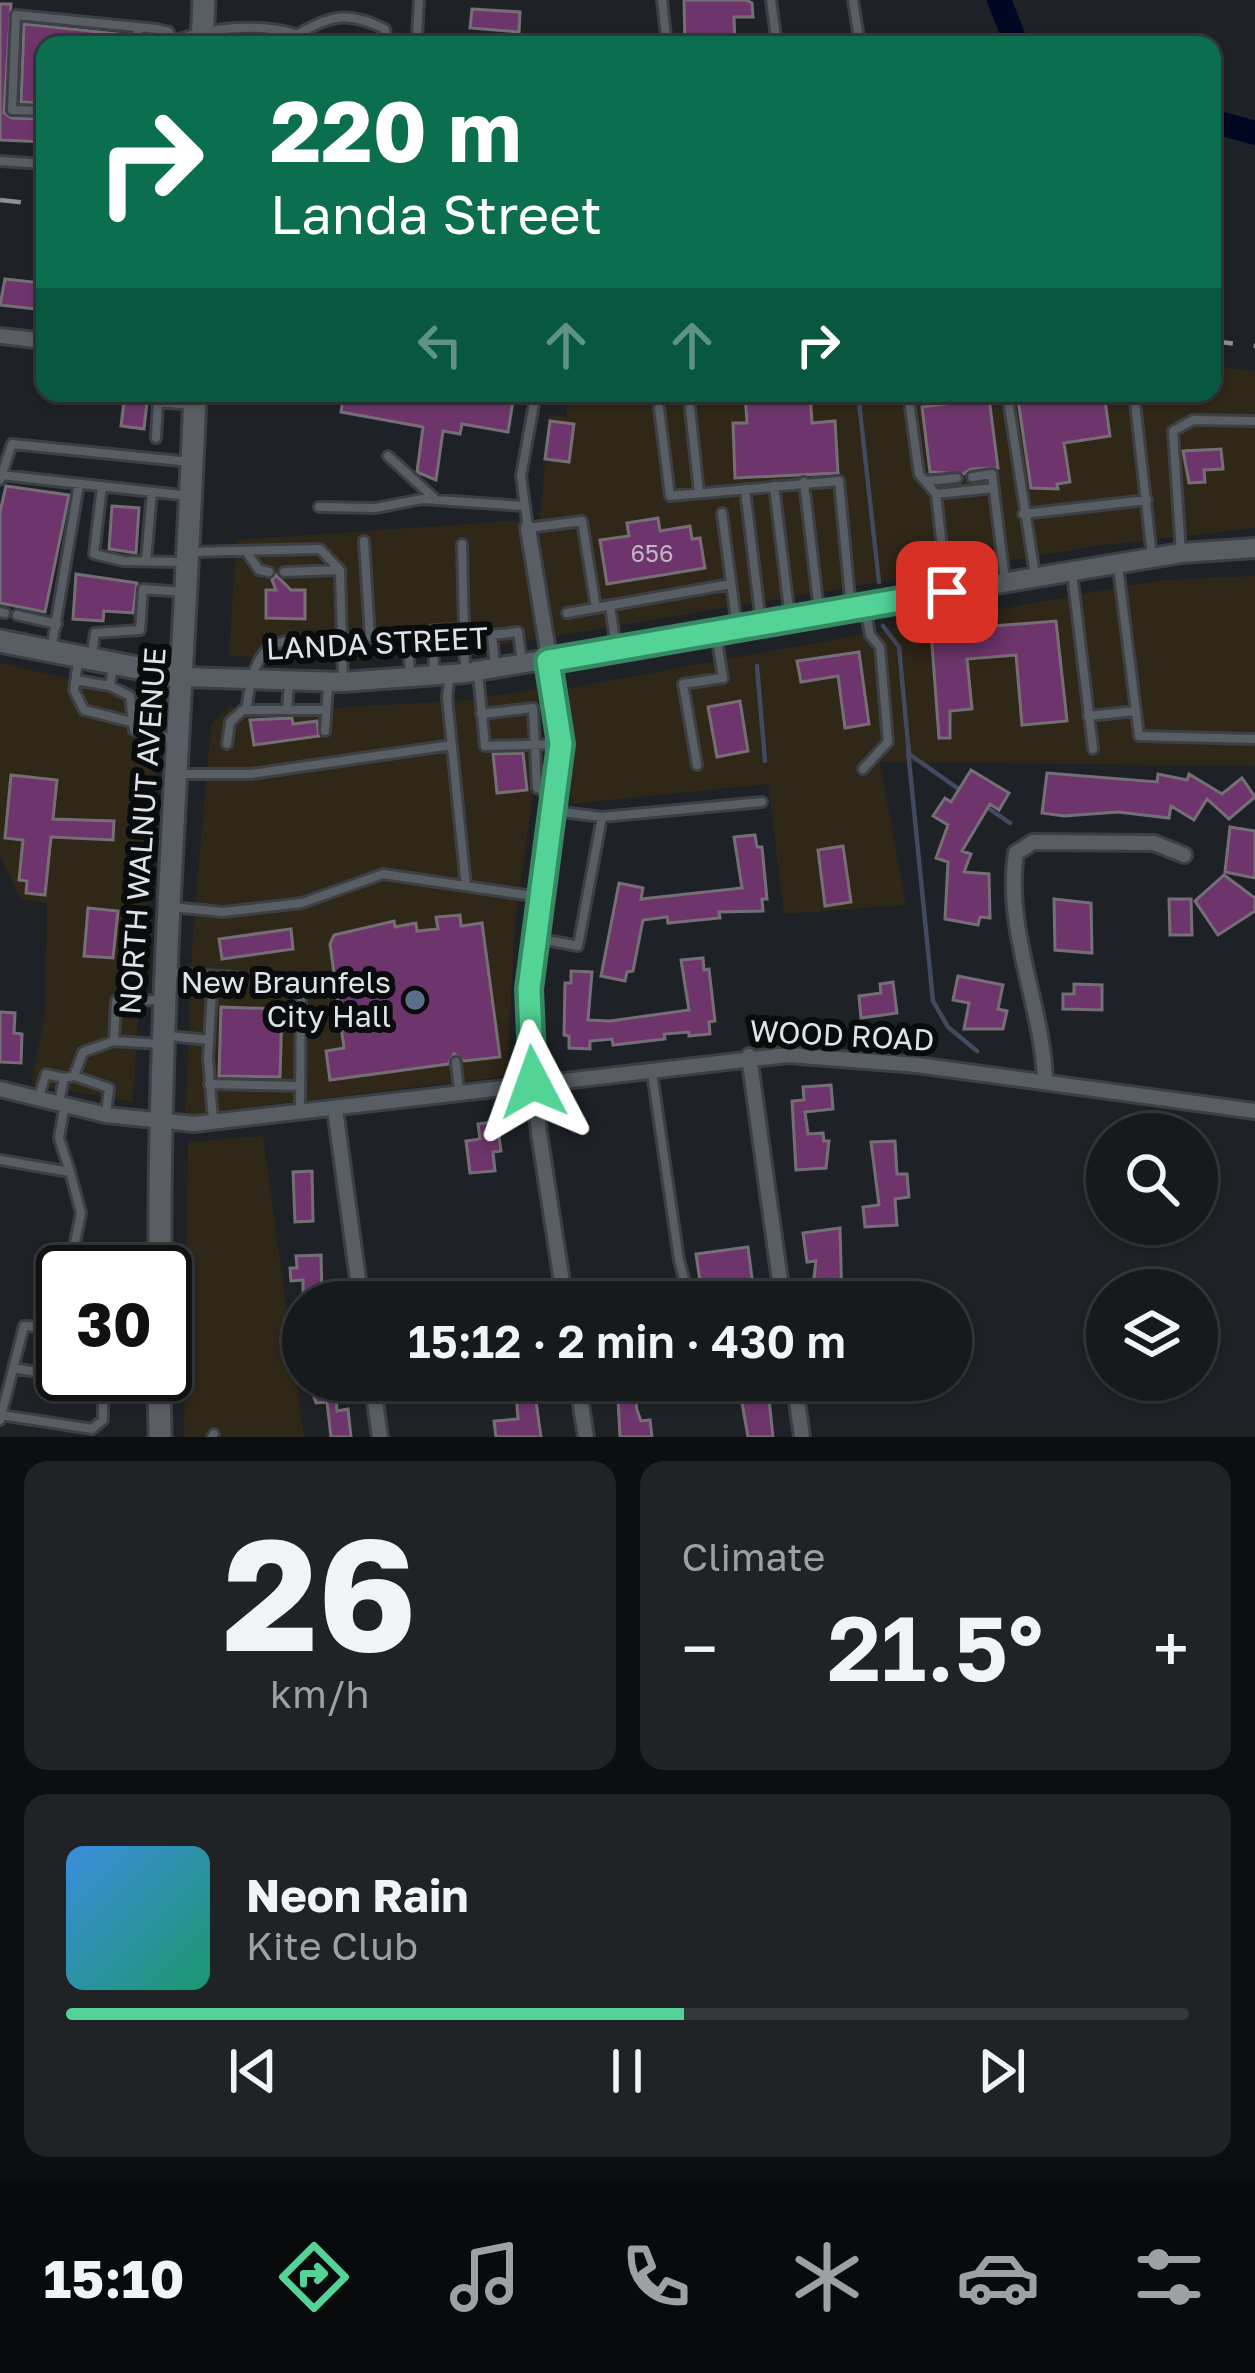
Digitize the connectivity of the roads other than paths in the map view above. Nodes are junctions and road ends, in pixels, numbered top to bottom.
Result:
1 (204, 0) edge
2 (419, 0) edge
3 (662, 0) edge
4 (771, 0) edge
5 (853, 0) edge
6 (138, 28) junction
7 (300, 33) junction
8 (138, 36) edge
9 (170, 36) edge
10 (202, 36) edge
11 (209, 36) edge
12 (305, 36) edge
13 (386, 36) edge
14 (418, 36) edge
15 (666, 36) edge
16 (776, 36) edge
17 (859, 36) edge
18 (36, 111) edge
19 (0, 161) edge
20 (36, 163) edge
21 (0, 336) edge
22 (36, 340) edge
23 (158, 402) edge
24 (194, 402) edge
25 (534, 402) edge
26 (910, 402) edge
27 (1008, 402) edge
28 (1135, 402) edge
29 (659, 408) dead end
30 (689, 408) dead end
31 (1255, 421) edge
32 (156, 438) dead end
33 (388, 456) dead end
34 (192, 463) junction
35 (972, 476) dead end
36 (1, 477) edge
37 (957, 478) dead end
38 (804, 482) junction
39 (925, 482) junction
40 (80, 484) junction
41 (102, 486) junction
42 (774, 486) junction
43 (994, 488) junction
44 (745, 489) junction
45 (152, 492) junction
46 (699, 493) junction
47 (936, 494) junction
48 (191, 496) junction
49 (435, 499) junction
50 (1147, 500) junction
51 (523, 506) junction
52 (320, 507) dead end
53 (722, 513) dead end
54 (1023, 514) junction
55 (528, 528) junction
56 (364, 541) dead end
57 (462, 544) dead end
58 (1255, 548) edge
59 (248, 554) junction
60 (1181, 554) junction
61 (189, 557) junction
62 (1153, 558) junction
63 (146, 561) junction
64 (1118, 564) junction
65 (340, 570) junction
66 (1072, 571) junction
67 (269, 572) dead end
68 (284, 572) dead end
69 (1035, 577) junction
70 (1005, 582) junction
71 (731, 584) junction
72 (188, 592) junction
73 (947, 592) junction
74 (610, 605) junction
75 (596, 608) junction
76 (858, 608) junction
77 (567, 613) dead end
78 (17, 615) dead end
79 (820, 615) junction
80 (790, 620) junction
81 (57, 624) junction
82 (761, 625) junction
83 (464, 629) junction
84 (737, 629) junction
85 (716, 633) junction
86 (343, 640) junction
87 (0, 641) edge
88 (616, 650) junction
89 (50, 653) junction
90 (548, 661) junction
91 (522, 664) junction
92 (93, 670) junction
93 (464, 672) junction
94 (184, 677) junction
95 (410, 678) junction
96 (250, 681) junction
97 (289, 681) junction
98 (336, 681) junction
99 (246, 710) junction
100 (286, 710) junction
101 (323, 710) junction
102 (1136, 711) junction
103 (482, 714) junction
104 (1088, 716) junction
105 (131, 722) junction
106 (325, 731) dead end
107 (1255, 739) edge
108 (181, 741) junction
109 (227, 744) dead end
110 (537, 744) junction
111 (561, 744) junction
112 (452, 745) junction
113 (1093, 748) dead end
114 (697, 765) dead end
115 (863, 769) dead end
116 (179, 774) junction
117 (762, 802) dead end
118 (554, 803) junction
119 (602, 817) junction
120 (1184, 855) dead end
121 (466, 886) junction
122 (540, 897) junction
123 (168, 907) junction
124 (534, 938) junction
125 (165, 972) junction
126 (213, 976) junction
127 (163, 1000) junction
128 (160, 1040) junction
129 (209, 1040) junction
130 (114, 1041) junction
131 (749, 1056) junction
132 (456, 1063) dead end
133 (652, 1068) junction
134 (69, 1077) junction
135 (1045, 1081) junction
136 (533, 1082) junction
137 (209, 1084) junction
138 (300, 1086) junction
139 (0, 1089) edge
140 (459, 1092) junction
141 (39, 1098) junction
142 (62, 1103) junction
143 (334, 1109) junction
144 (1255, 1111) edge
145 (106, 1114) junction
146 (300, 1114) junction
147 (159, 1121) junction
148 (213, 1122) junction
149 (0, 1160) edge
150 (70, 1172) junction
151 (74, 1245) edge
152 (160, 1245) edge
153 (358, 1281) edge
154 (562, 1281) edge
155 (684, 1281) edge
156 (780, 1281) edge
157 (36, 1327) edge
158 (13, 1368) junction
159 (36, 1371) edge
160 (103, 1401) edge
161 (159, 1401) edge
162 (375, 1401) edge
163 (580, 1401) edge
164 (797, 1401) edge
165 (0, 1417) edge
166 (160, 1437) edge
167 (380, 1437) edge
168 (586, 1437) edge
169 (802, 1437) edge

1 - 10 main road
2 - 14 lane
3 - 15 lane
4 - 16 lane
5 - 17 lane
6 - 8 lane
6 - 9 lane
6 - 18 lane
7 - 11 lane
7 - 12 lane
7 - 13 lane
19 - 20 lane
21 - 22 street
23 - 32 lane
24 - 34 main road, NORTH WALNUT AVENUE
25 - 51 lane
26 - 39 lane
27 - 54 lane
28 - 50 lane
29 - 46 lane
30 - 46 lane
31 - 60 lane
33 - 49 lane
34 - 36 lane
34 - 48 main road, NORTH WALNUT AVENUE
35 - 43 lane
36 - 40 lane
37 - 39 lane
38 - 42 lane
38 - 76 lane
38 - 79 lane
39 - 47 lane
40 - 41 lane
40 - 81 lane
41 - 45 lane
41 - 63 lane
42 - 44 lane
42 - 80 lane
43 - 47 lane
43 - 70 lane
44 - 46 lane
44 - 82 lane
45 - 48 lane
45 - 63 lane
47 - 73 lane
48 - 61 main road, NORTH WALNUT AVENUE
49 - 51 lane
49 - 52 lane
50 - 54 lane
50 - 62 lane
51 - 55 lane
53 - 71 lane
54 - 69 lane
55 - 75 lane
55 - 90 street
56 - 95 lane
57 - 83 lane
58 - 60 street, LANDA STREET
59 - 61 lane
59 - 65 lane
59 - 67 lane
60 - 62 street, LANDA STREET
61 - 63 lane
61 - 72 main road, NORTH WALNUT AVENUE
62 - 64 street, LANDA STREET
64 - 66 street, LANDA STREET
64 - 102 lane
65 - 68 lane
65 - 86 lane
66 - 69 street, LANDA STREET
66 - 104 lane
69 - 70 street, LANDA STREET
70 - 73 street, LANDA STREET
71 - 74 lane
71 - 84 lane
72 - 92 lane
72 - 94 main road, NORTH WALNUT AVENUE
73 - 76 street, LANDA STREET
74 - 75 lane
74 - 88 lane
75 - 77 lane
76 - 79 street, LANDA STREET
76 - 115 lane
78 - 81 lane
79 - 80 street, LANDA STREET
80 - 82 street, LANDA STREET
81 - 89 lane
82 - 84 street, LANDA STREET
83 - 93 lane
83 - 93 lane
84 - 85 street, LANDA STREET
85 - 88 street, LANDA STREET
85 - 114 lane
86 - 96 lane
86 - 98 lane
87 - 89 main road, LANDA STREET
88 - 90 street, LANDA STREET
89 - 92 main road, LANDA STREET
90 - 91 street, LANDA STREET
90 - 111 street
91 - 93 street, LANDA STREET
91 - 93 lane
92 - 94 main road, LANDA STREET
92 - 105 lane
92 - 105 lane
93 - 95 street, LANDA STREET
93 - 103 lane
93 - 112 lane
94 - 96 street, LANDA STREET
94 - 108 main road, NORTH WALNUT AVENUE
95 - 98 street, LANDA STREET
96 - 97 street, LANDA STREET
96 - 99 lane
97 - 98 street, LANDA STREET
97 - 100 lane
98 - 101 lane
99 - 100 lane
99 - 109 lane
100 - 101 lane
101 - 106 lane
102 - 104 lane
102 - 107 lane
103 - 110 lane
103 - 110 lane
104 - 113 lane
105 - 108 lane
108 - 116 main road, NORTH WALNUT AVENUE
110 - 111 lane
110 - 118 lane
111 - 118 street
112 - 116 lane
112 - 121 lane
116 - 123 main road, NORTH WALNUT AVENUE
117 - 119 lane
118 - 119 lane
118 - 122 street
119 - 124 lane
120 - 135 street
121 - 122 lane
121 - 123 lane
122 - 124 street
123 - 125 main road, NORTH WALNUT AVENUE
124 - 136 street
125 - 126 lane
125 - 127 main road, NORTH WALNUT AVENUE
126 - 129 lane
126 - 138 lane
127 - 128 main road, NORTH WALNUT AVENUE
127 - 130 lane
128 - 129 lane
128 - 130 lane
128 - 147 main road, NORTH WALNUT AVENUE
129 - 137 lane
130 - 134 lane
131 - 133 street, WOOD ROAD
131 - 135 street, WOOD ROAD
131 - 156 street
132 - 140 lane
133 - 136 street, WOOD ROAD
133 - 155 lane
134 - 141 lane
134 - 142 lane
134 - 145 lane
135 - 144 street, WOOD ROAD
136 - 140 street, WOOD ROAD
136 - 154 street
137 - 138 lane
137 - 148 lane
138 - 146 lane
139 - 141 street, WOOD ROAD
140 - 143 street, WOOD ROAD
141 - 142 street, WOOD ROAD
142 - 145 street, WOOD ROAD
142 - 150 lane
143 - 146 street, WOOD ROAD
143 - 153 street
145 - 147 street, WOOD ROAD
146 - 148 street, WOOD ROAD
147 - 148 street, WOOD ROAD
147 - 152 main road, NORTH WALNUT AVENUE
149 - 150 lane
150 - 151 lane
157 - 158 lane
158 - 159 lane
158 - 165 lane
160 - 165 lane
161 - 166 main road
162 - 167 street
163 - 168 street
164 - 169 street

